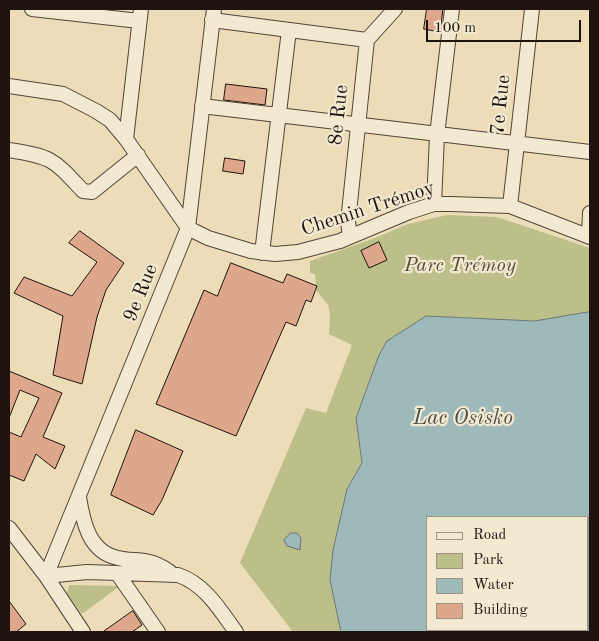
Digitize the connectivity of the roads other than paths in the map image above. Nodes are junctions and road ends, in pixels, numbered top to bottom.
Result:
1 (32, 9) edge
2 (395, 9) edge
3 (452, 9) edge
4 (532, 9) edge
5 (213, 14) edge
6 (140, 15) edge
7 (289, 30) junction
8 (367, 40) junction
9 (9, 86) edge
10 (202, 106) junction
11 (277, 115) junction
12 (358, 125) junction
13 (437, 134) junction
14 (126, 139) junction
15 (517, 144) junction
16 (9, 150) edge
17 (590, 152) edge
18 (138, 155) junction
19 (434, 204) junction
20 (510, 206) junction
21 (590, 213) edge
22 (188, 228) junction
23 (350, 236) junction
24 (589, 236) edge
25 (262, 252) junction
26 (79, 496) junction
27 (9, 528) edge
28 (117, 573) junction
29 (46, 576) junction
30 (178, 576) junction
31 (83, 632) edge
32 (158, 632) edge
33 (236, 632) edge

1 - 6 street
2 - 8 street
3 - 13 street
4 - 15 street, 7e Rue
5 - 7 street
5 - 10 street, 9e Rue
6 - 14 street
7 - 8 street
7 - 11 street
8 - 12 street, 8e Rue
9 - 14 street
10 - 11 street
10 - 22 street, 9e Rue
11 - 12 street
11 - 25 street
12 - 13 street
12 - 23 street, 8e Rue
13 - 15 street
13 - 19 street
14 - 18 street
15 - 17 street
15 - 20 street, 7e Rue
16 - 18 street
18 - 22 street
19 - 20 street, Chemin Trémoy
19 - 23 street, Chemin Trémoy
20 - 24 street, Chemin Trémoy
21 - 24 street
22 - 25 street, Chemin Trémoy
22 - 26 street, 9e Rue
23 - 25 street, Chemin Trémoy
26 - 29 street, 9e Rue
26 - 30 street
27 - 29 street
28 - 29 street
28 - 30 street
28 - 32 street
29 - 31 street
30 - 33 street

